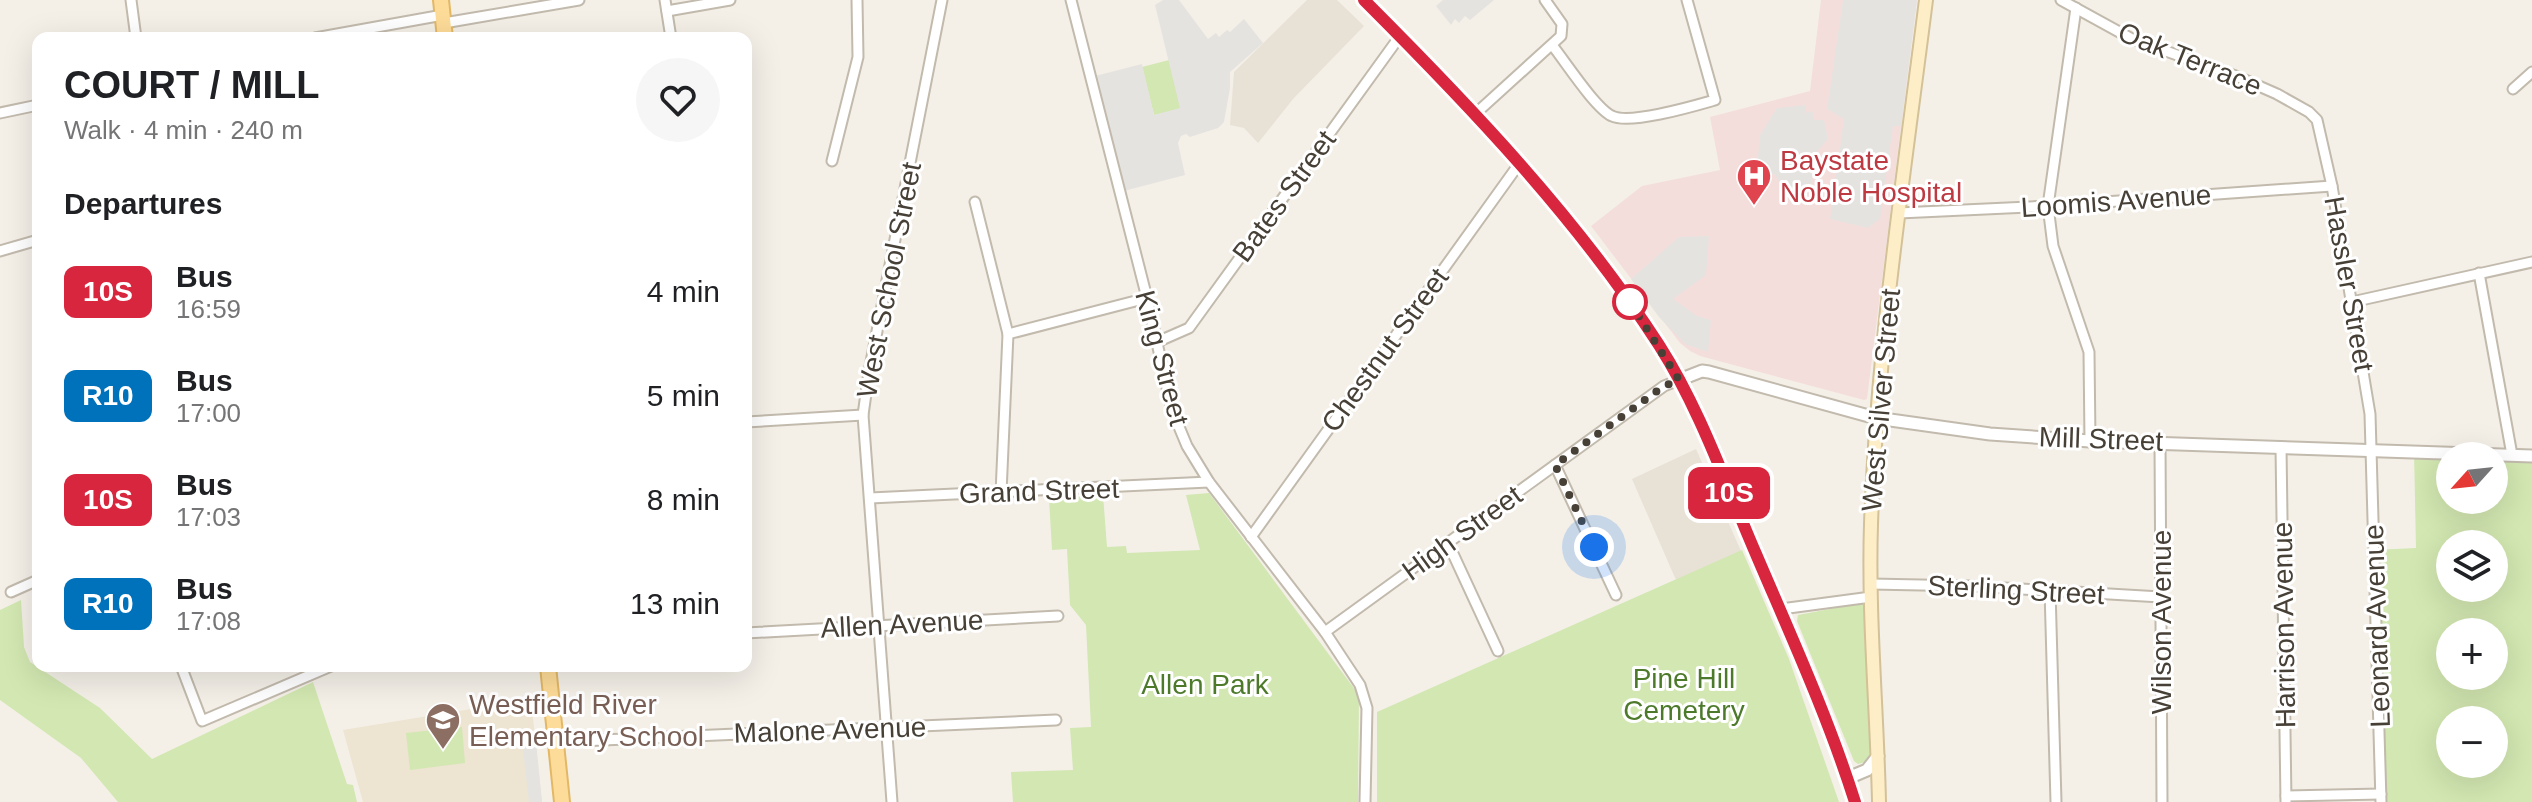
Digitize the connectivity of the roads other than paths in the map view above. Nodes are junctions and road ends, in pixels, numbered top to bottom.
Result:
1 (131, 0) edge
2 (579, 0) edge
3 (730, 0) edge
4 (857, 0) edge
5 (942, 0) edge
6 (1071, 0) edge
7 (1364, 0) edge
8 (1545, 0) edge
9 (1687, 0) edge
10 (1926, 0) edge
11 (2061, 0) edge
12 (666, 5) edge
13 (2076, 8) junction
14 (443, 19) edge
15 (135, 32) edge
16 (355, 32) edge
17 (670, 32) edge
18 (1400, 36) junction
19 (1552, 45) junction
20 (2532, 72) edge
21 (2513, 89) dead end
22 (32, 106) edge
23 (0, 113) edge
24 (1474, 115) junction
25 (2317, 120) joint
26 (832, 161) dead end
27 (1519, 164) junction
28 (2332, 186) junction
29 (975, 202) dead end
30 (2048, 206) junction
31 (1899, 213) junction
32 (32, 242) edge
33 (0, 251) edge
34 (2532, 262) edge
35 (2479, 273) junction
36 (1147, 298) junction
37 (2352, 302) junction
38 (1008, 334) junction
39 (1157, 342) junction
40 (1679, 380) junction
41 (863, 415) junction
42 (1876, 418) junction
43 (752, 422) edge
44 (2090, 441) junction
45 (2160, 442) junction
46 (2281, 447) junction
47 (2372, 449) junction
48 (2512, 455) junction
49 (2532, 456) edge
50 (1555, 465) junction
51 (1209, 482) junction
52 (1001, 493) junction
53 (870, 498) junction
54 (1251, 537) junction
55 (1448, 543) junction
56 (32, 583) edge
57 (2050, 590) junction
58 (1871, 591) junction
59 (11, 592) dead end
60 (1616, 595) dead end
61 (2161, 597) junction
62 (1781, 609) junction
63 (1058, 616) dead end
64 (879, 626) junction
65 (1325, 632) junction
66 (752, 633) edge
67 (1498, 651) dead end
68 (183, 672) edge
69 (308, 672) edge
70 (549, 672) edge
71 (1056, 720) dead end
72 (886, 728) junction
73 (557, 742) junction
74 (1878, 756) junction
75 (1848, 778) junction
76 (2381, 798) edge
77 (2286, 799) edge
78 (562, 802) edge
79 (892, 802) edge
80 (1365, 802) edge
81 (1855, 802) edge
82 (1879, 802) edge
83 (2056, 802) edge
84 (2162, 802) edge

1 - 15 street
2 - 14 street
3 - 12 street
4 - 26 street
5 - 41 street, West School Street
6 - 36 street, King Street
7 - 18 main road
8 - 19 street
9 - 19 street
10 - 31 main road, West Silver Street
11 - 13 street, Oak Terrace
12 - 17 street
13 - 25 street, Oak Terrace
13 - 30 street
14 - 16 street
18 - 24 main road
18 - 39 street, Bates Street
19 - 24 street
20 - 21 street
22 - 23 street
24 - 27 main road
25 - 28 street, Hassler Street
27 - 40 main road
27 - 54 street, Chestnut Street
28 - 30 street, Loomis Avenue
28 - 37 street, Hassler Street
29 - 38 street
30 - 31 street, Loomis Avenue
30 - 44 street
31 - 42 main road, West Silver Street
32 - 33 street
34 - 35 street
35 - 37 street
35 - 48 street
36 - 38 street
36 - 39 street, King Street
37 - 47 street, Hassler Street
38 - 52 street
39 - 51 street, King Street
40 - 42 street, Mill Street
40 - 50 street, High Street
40 - 62 main road
41 - 43 street
41 - 53 street, West School Street
42 - 44 street, Mill Street
42 - 58 main road, West Silver Street
44 - 45 street, Mill Street
45 - 46 street, Mill Street
45 - 61 street, Wilson Avenue
46 - 47 street, Mill Street
46 - 77 street, Harrison Avenue
47 - 48 street, Mill Street
47 - 76 street, Leonard Avenue
48 - 49 street, Mill Street
50 - 55 street, High Street
50 - 60 street
51 - 52 street, Grand Street
51 - 54 street, King Street
52 - 53 street, Grand Street
53 - 64 street, West School Street
54 - 65 street, King Street
55 - 65 street, High Street
55 - 67 street
56 - 59 street
57 - 58 street, Sterling Street
57 - 61 street, Sterling Street
57 - 83 street
58 - 62 street, Sterling Street
58 - 74 main road, West Silver Street
61 - 84 street, Wilson Avenue
62 - 75 main road
63 - 64 street, Allen Avenue
64 - 66 street, Allen Avenue
64 - 72 street, West School Street
65 - 80 street, King Street
68 - 69 street
70 - 73 main road
71 - 72 street, Malone Avenue
72 - 73 street, Malone Avenue
72 - 79 street, West School Street
73 - 78 main road
74 - 75 street
74 - 82 main road, West Silver Street
75 - 81 main road
76 - 77 street

